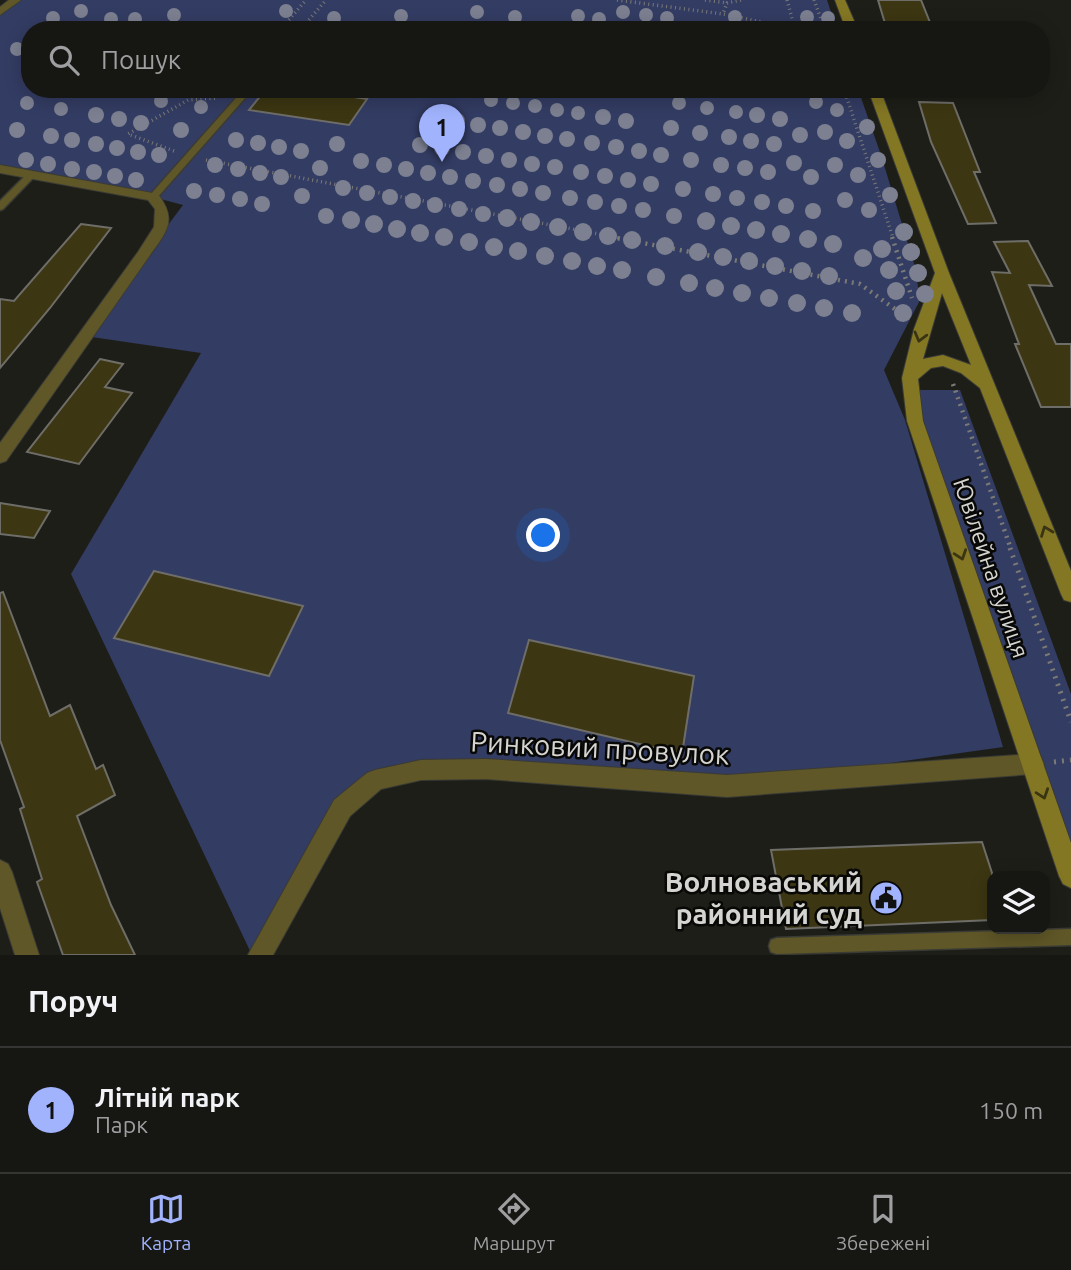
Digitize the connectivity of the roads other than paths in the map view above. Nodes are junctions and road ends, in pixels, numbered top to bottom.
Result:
1 (16, 0) edge
2 (840, 0) edge
3 (0, 12) edge
4 (848, 21) edge
5 (241, 98) edge
6 (877, 98) edge
7 (0, 169) edge
8 (32, 175) junction
9 (153, 197) junction
10 (0, 207) edge
11 (942, 273) junction
12 (910, 378) junction
13 (992, 392) junction
14 (0, 456) edge
15 (1071, 594) edge
16 (1032, 764) junction
17 (0, 872) edge
18 (1071, 876) edge
19 (1071, 937) edge
20 (777, 946) dead end
21 (27, 955) edge
22 (260, 955) edge

1 - 3 street
2 - 4 street
5 - 9 lane
6 - 11 street
7 - 8 street
8 - 9 street
8 - 10 lane
9 - 14 street
11 -> 12 street, Ювілейна вулиця
11 - 13 street
12 - 13 street
12 -> 16 street, Ювілейна вулиця
15 -> 13 street
16 -> 18 street, Ювілейна вулиця
16 - 22 street, Ринковий провулок
17 - 21 street
19 - 20 lane

